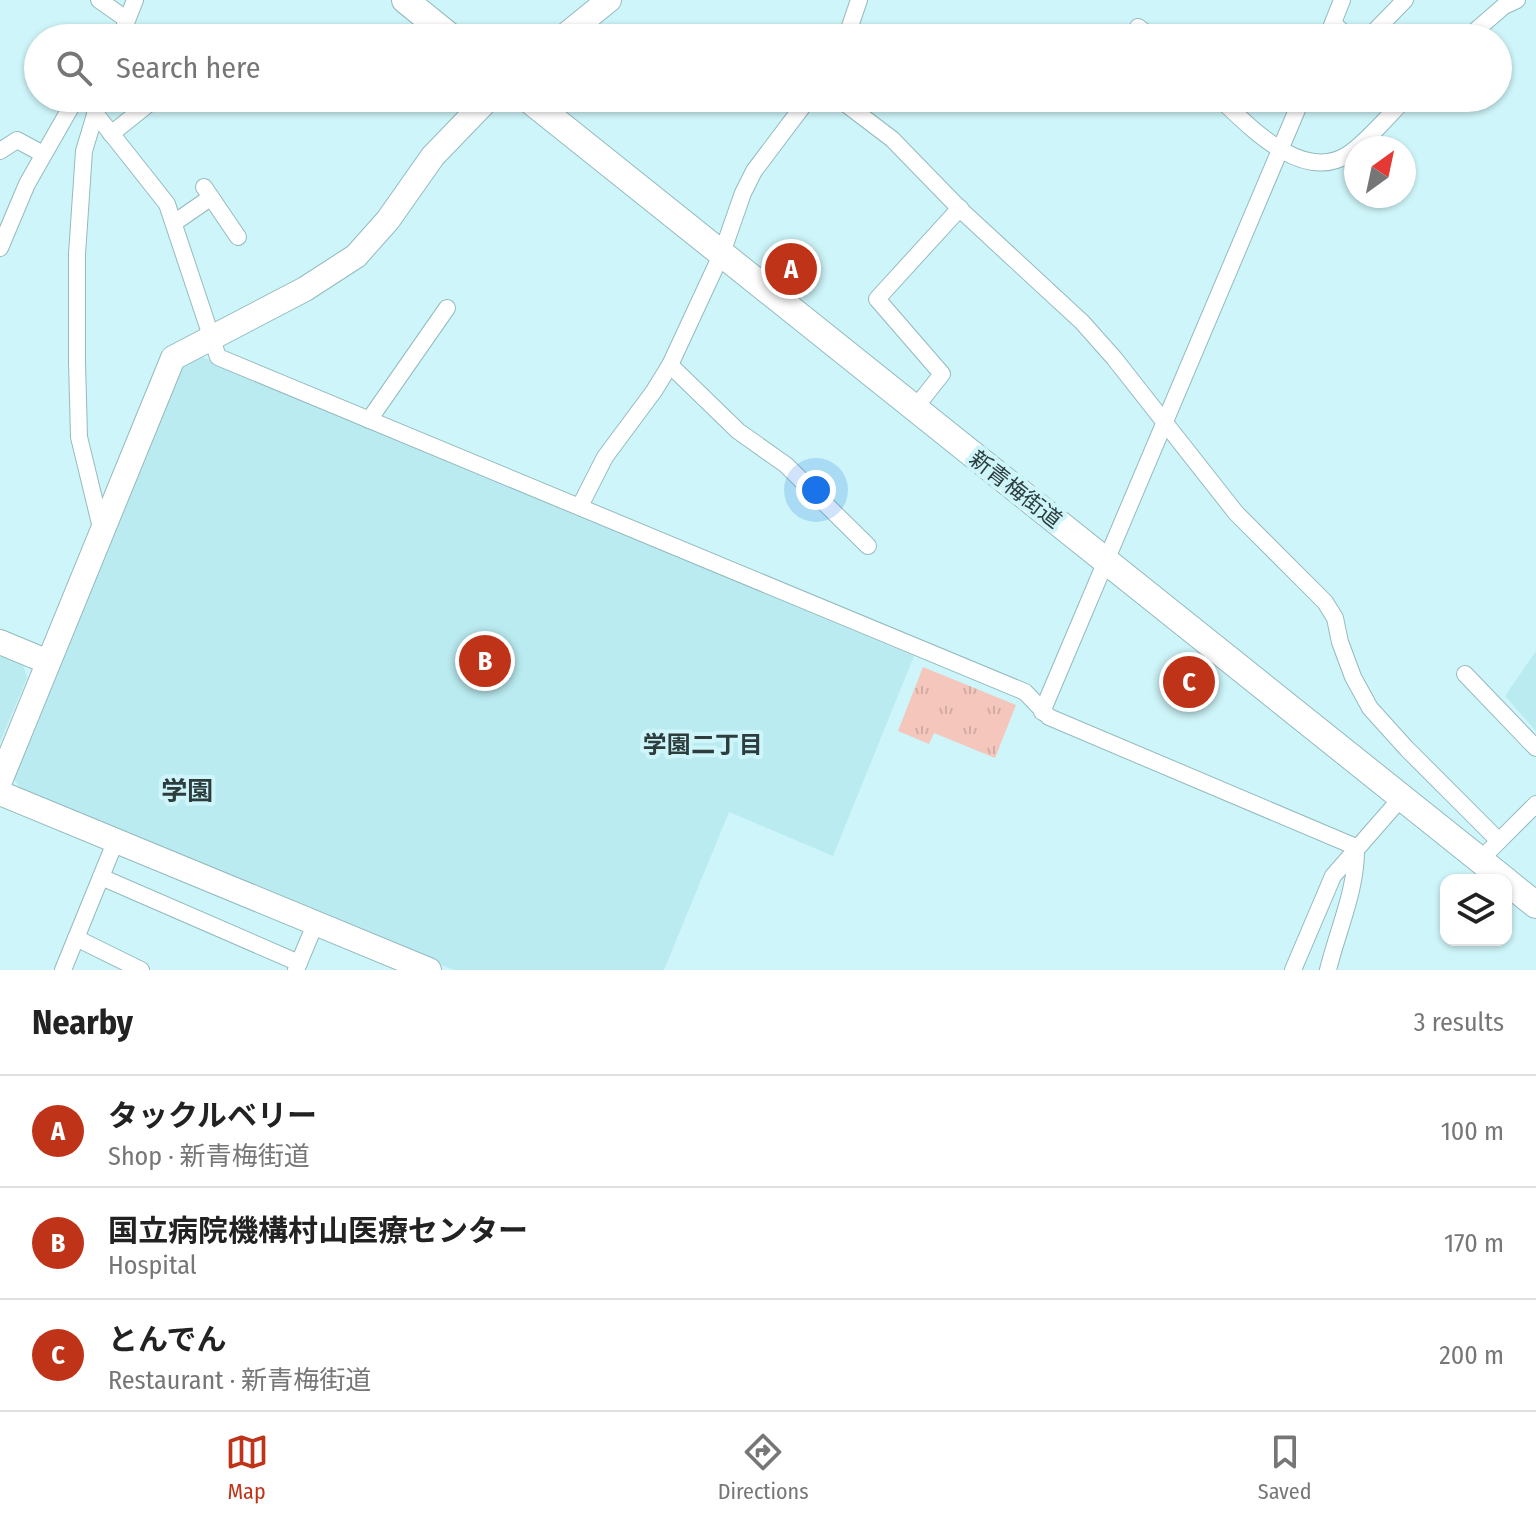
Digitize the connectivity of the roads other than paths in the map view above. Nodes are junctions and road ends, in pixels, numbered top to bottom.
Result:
1 (99, 0) edge
2 (135, 0) edge
3 (405, 0) edge
4 (609, 0) edge
5 (859, 0) edge
6 (1342, 0) edge
7 (1405, 0) edge
8 (1517, 0) edge
9 (126, 19) junction
10 (124, 24) edge
11 (435, 24) edge
12 (579, 24) edge
13 (851, 24) edge
14 (1333, 24) edge
15 (1382, 24) edge
16 (1483, 24) edge
17 (68, 112) edge
18 (96, 112) edge
19 (101, 112) edge
20 (138, 112) edge
21 (475, 112) edge
22 (545, 112) edge
23 (798, 112) edge
24 (856, 112) edge
25 (1234, 112) edge
26 (1296, 112) edge
27 (1392, 112) edge
28 (111, 134) junction
29 (1281, 150) junction
30 (0, 151) edge
31 (43, 154) junction
32 (960, 208) junction
33 (174, 223) junction
34 (238, 237) dead end
35 (0, 248) edge
36 (722, 253) junction
37 (447, 308) dead end
38 (210, 339) junction
39 (670, 365) junction
40 (915, 408) junction
41 (369, 420) junction
42 (1165, 422) junction
43 (580, 506) junction
44 (102, 533) junction
45 (868, 546) dead end
46 (1107, 561) junction
47 (0, 642) edge
48 (48, 662) junction
49 (1465, 674) dead end
50 (1042, 712) junction
51 (1536, 748) edge
52 (0, 781) edge
53 (0, 793) edge
54 (1402, 797) junction
55 (1536, 804) edge
56 (116, 840) junction
57 (1499, 841) junction
58 (1356, 847) junction
59 (1480, 860) junction
60 (1498, 874) edge
61 (101, 877) junction
62 (1512, 885) edge
63 (1536, 905) edge
64 (316, 922) junction
65 (76, 938) junction
66 (297, 966) edge
67 (63, 970) edge
68 (141, 970) edge
69 (429, 970) edge
70 (1293, 970) edge
71 (1328, 970) edge

1 - 9 street
2 - 9 street
3 - 11 main road
4 - 12 street
5 - 13 street
6 - 14 street
7 - 15 street
8 - 16 street
9 - 10 street
17 - 31 street
18 - 44 street
19 - 28 street
20 - 28 street
21 - 38 street
22 - 36 main road, 新青梅街道
23 - 36 street
24 - 32 street
25 - 29 street
26 - 29 street
27 - 29 street
28 - 33 street
29 - 42 street
30 - 31 street
31 - 35 street
32 - 40 street
32 - 42 street
33 - 34 street
33 - 38 street
36 - 39 street
36 - 40 main road, 新青梅街道
37 - 41 street
38 - 41 street
38 - 44 street
39 - 43 street
39 - 45 street
40 - 46 main road, 新青梅街道
41 - 43 street
42 - 46 street
42 - 57 street
43 - 50 street
44 - 48 street
46 - 50 street
46 - 54 main road, 新青梅街道
47 - 48 street
48 - 52 street
49 - 51 street
50 - 58 street
53 - 56 street
54 - 58 street
54 - 59 main road, 新青梅街道
55 - 57 street
56 - 61 street
56 - 64 street
57 - 59 street
58 - 70 street
58 - 71 street
59 - 60 main road, 新青梅街道
61 - 65 street
61 - 66 street
62 - 63 main road, 新青梅街道
64 - 66 street
64 - 69 street
65 - 67 street
65 - 68 street

